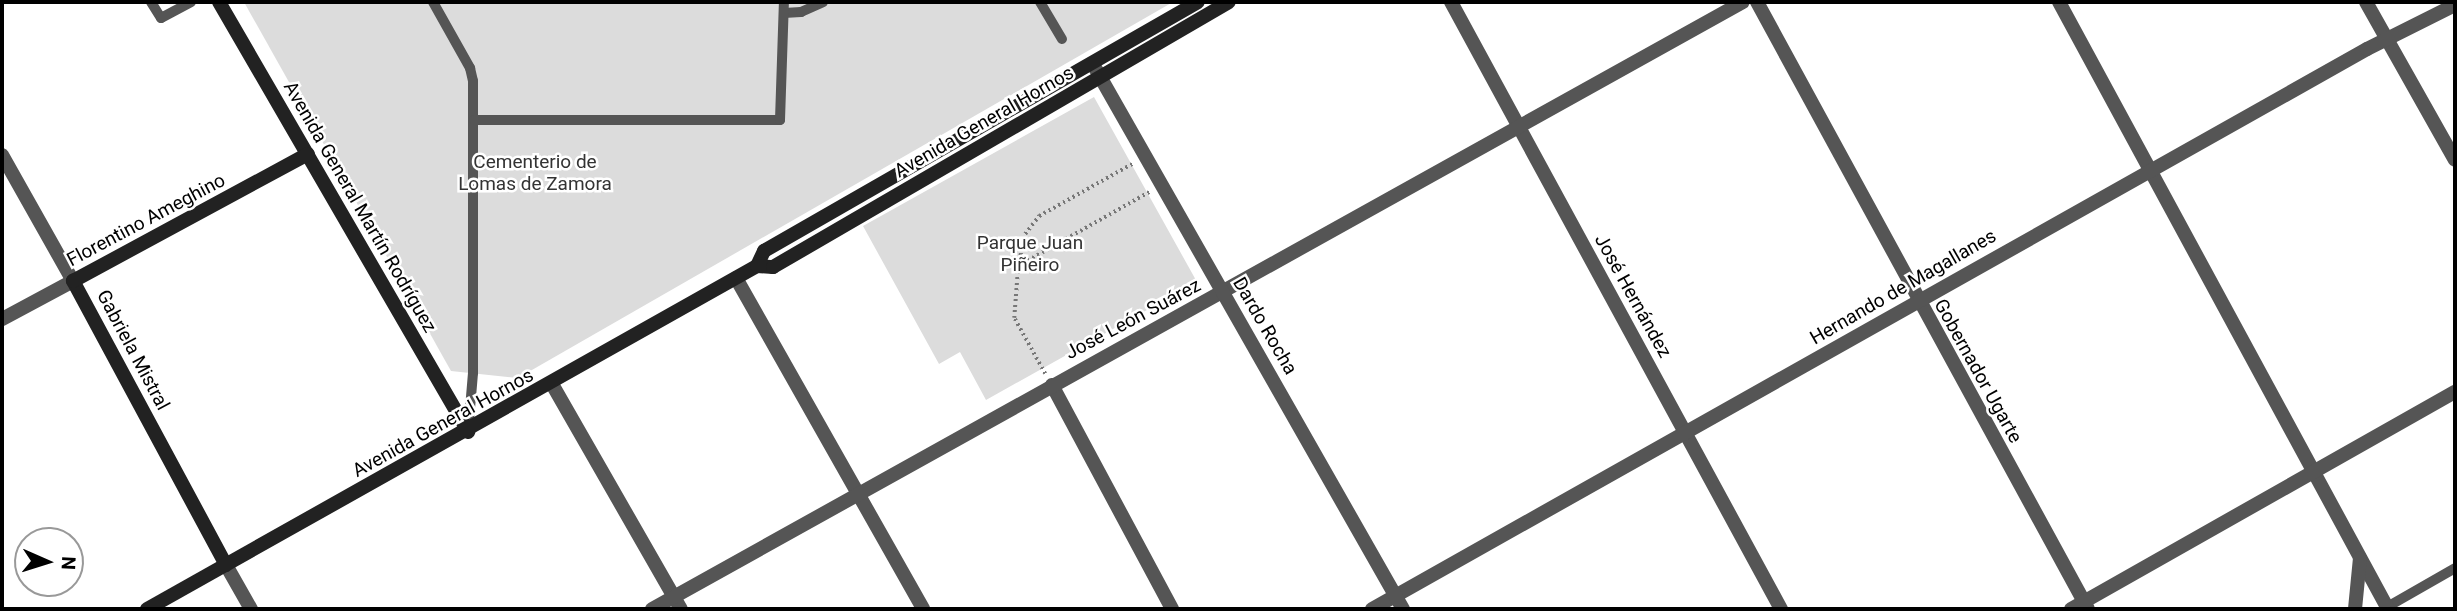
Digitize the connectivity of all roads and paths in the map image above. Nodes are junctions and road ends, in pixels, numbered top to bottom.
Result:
1 (151, 2) edge
2 (191, 2) edge
3 (219, 2) edge
4 (433, 2) edge
5 (823, 2) edge
6 (1040, 2) edge
7 (1198, 2) edge
8 (1229, 2) edge
9 (1451, 2) edge
10 (1743, 2) edge
11 (1757, 2) edge
12 (2059, 2) edge
13 (2366, 2) edge
14 (2455, 5) edge
15 (784, 7) edge
16 (1062, 39) dead end
17 (2387, 40) junction
18 (1091, 63) junction
19 (1100, 77) junction
20 (474, 120) junction
21 (1520, 128) junction
22 (308, 154) junction
23 (2, 155) edge
24 (1146, 156) junction
25 (2455, 159) edge
26 (2152, 170) junction
27 (1162, 185) junction
28 (757, 266) junction
29 (1018, 266) junction
30 (736, 278) junction
31 (73, 281) junction
32 (1223, 292) junction
33 (1916, 301) junction
34 (2, 319) edge
35 (552, 384) junction
36 (1052, 385) junction
37 (2455, 392) edge
38 (468, 432) junction
39 (1686, 434) junction
40 (2317, 472) junction
41 (860, 495) junction
42 (2360, 558) junction
43 (226, 565) junction
44 (2455, 568) edge
45 (677, 603) edge
46 (1399, 603) edge
47 (2081, 607) edge
48 (2388, 608) edge
49 (146, 609) edge
50 (251, 609) edge
51 (652, 609) edge
52 (923, 609) edge
53 (1172, 609) edge
54 (1372, 609) edge
55 (1781, 609) edge
56 (2355, 609) edge

1 - 2 lane
3 - 22 main road, Avenida General Martín Rodríguez
4 - 20 lane
5 - 15 lane
6 - 16 lane
7 - 18 main road, Avenida General Hornos
8 - 19 main road, Avenida General Hornos
9 - 21 street, José Hernández
10 - 21 street, José León Suárez
11 - 33 street, Gobernador Ugarte
12 - 26 street
13 - 17 street
14 - 17 street, Hernando de Magallanes
15 - 20 lane
17 - 25 street
17 - 26 street, Hernando de Magallanes
18 - 19 street, Dardo Rocha
18 - 28 main road, Avenida General Hornos
19 - 24 street, Dardo Rocha
19 - 28 main road, Avenida General Hornos
20 - 38 lane
21 - 32 street, José León Suárez
21 - 39 street, José Hernández
22 - 31 main road, Florentino Ameghino
22 - 38 main road, Avenida General Martín Rodríguez
23 - 31 street, Gabriela Mistral
24 - 27 street, Dardo Rocha
24 - 29 path
26 - 33 street, Hernando de Magallanes
26 - 40 street
27 - 29 path
27 - 32 street, Dardo Rocha
28 - 30 main road, Avenida General Hornos
29 - 36 path
30 - 35 main road, Avenida General Hornos
30 - 41 street
31 - 34 street, Florentino Ameghino
31 - 43 main road, Gabriela Mistral
32 - 36 street, José León Suárez
32 - 46 street, Dardo Rocha
33 - 39 street, Hernando de Magallanes
33 - 47 street, Gobernador Ugarte
35 - 38 main road, Avenida General Hornos
35 - 45 street
36 - 41 street, José León Suárez
36 - 53 street
37 - 40 street
38 - 43 main road, Avenida General Hornos
39 - 46 street, Hernando de Magallanes
39 - 55 street, José Hernández
40 - 42 street
40 - 47 street
41 - 45 street, José León Suárez
41 - 52 street
42 - 48 street
42 - 56 street
43 - 49 main road, Avenida General Hornos
43 - 50 street
44 - 48 lane
45 - 51 street, José León Suárez
46 - 54 street, Hernando de Magallanes

